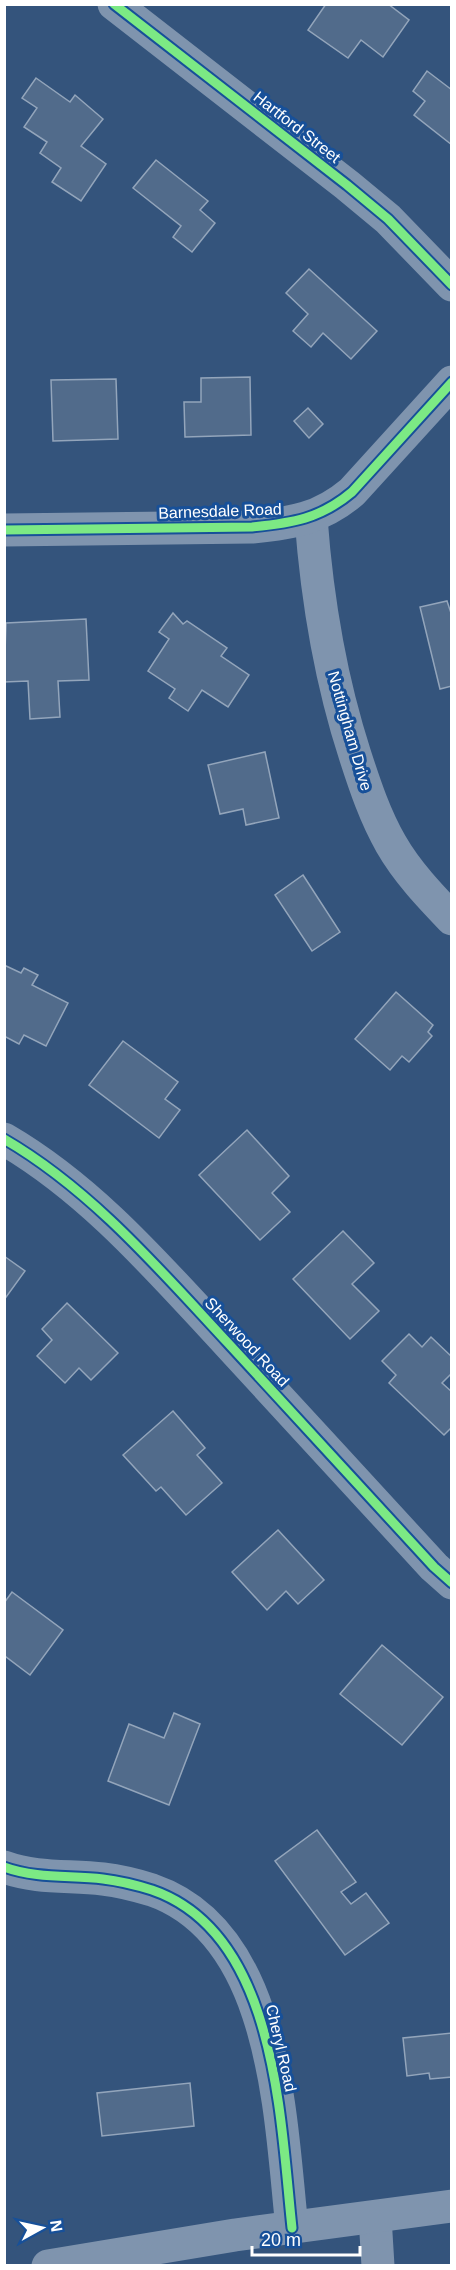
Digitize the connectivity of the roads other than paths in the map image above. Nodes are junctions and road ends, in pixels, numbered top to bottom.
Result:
1 (114, 4) edge
2 (452, 285) edge
3 (452, 382) edge
4 (311, 518) junction
5 (4, 530) edge
6 (452, 919) edge
7 (4, 1139) edge
8 (452, 1583) edge
9 (4, 1867) edge
10 (452, 2206) edge
11 (375, 2217) junction
12 (292, 2228) junction
13 (48, 2265) edge
14 (378, 2265) edge

1 - 2 street, Hartford Street
3 - 4 street, Barnesdale Road
4 - 5 street, Barnesdale Road
4 - 6 street, Nottingham Drive
7 - 8 street, Sherwood Road
9 - 12 street, Cheryl Road
10 - 11 street
11 - 12 street
11 - 14 street
12 - 13 street

